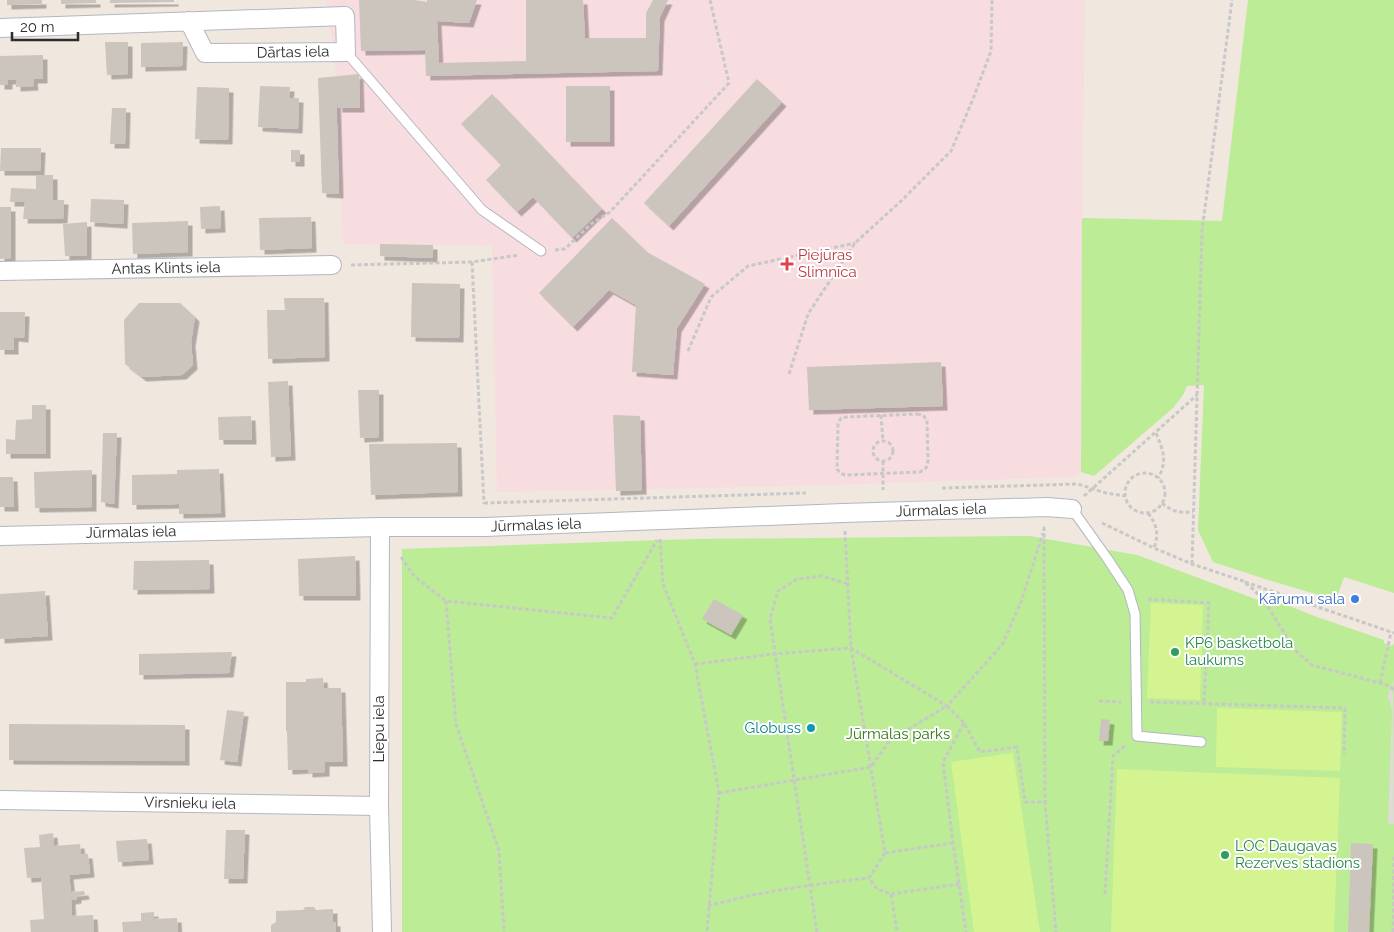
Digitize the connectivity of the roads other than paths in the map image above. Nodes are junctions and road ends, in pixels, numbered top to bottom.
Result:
1 (189, 21) junction
2 (0, 28) edge
3 (346, 52) junction
4 (541, 251) road end
5 (332, 265) road end
6 (0, 271) edge
7 (1072, 509) joint
8 (380, 527) junction
9 (0, 536) edge
10 (1201, 742) dead end
11 (0, 800) edge
12 (379, 806) junction
13 (382, 932) edge

1 - 2 street, Dārtas iela
1 - 3 street, Dārtas iela
1 - 3 street, Dārtas iela
3 - 4 lane
5 - 6 street, Antas Klints iela
7 - 8 street, Jūrmalas iela
7 - 10 lane
8 - 9 street, Jūrmalas iela
8 - 12 street, Liepu iela
11 - 12 street, Virsnieku iela
12 - 13 street, Liepu iela

